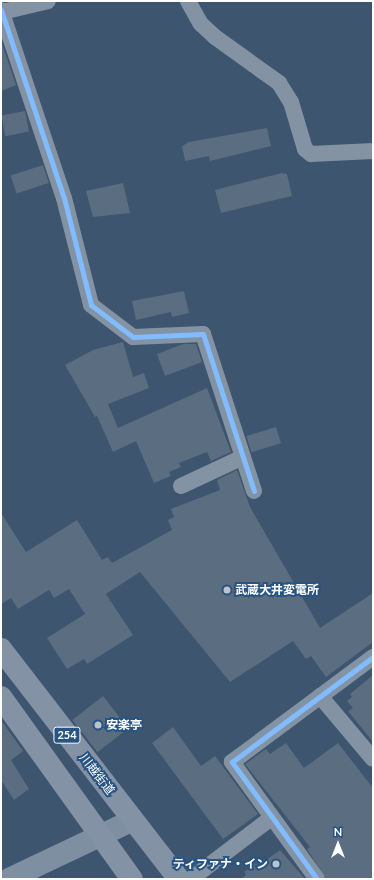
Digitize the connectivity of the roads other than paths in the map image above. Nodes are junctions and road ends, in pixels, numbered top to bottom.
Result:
1 (48, 1) edge
2 (188, 1) edge
3 (2, 11) edge
4 (373, 151) edge
5 (243, 457) junction
6 (181, 486) dead end
7 (254, 490) dead end
8 (1, 649) edge
9 (373, 657) edge
10 (320, 696) junction
11 (1, 697) edge
12 (373, 759) edge
13 (271, 818) junction
14 (133, 820) junction
15 (99, 835) junction
16 (9, 879) edge
17 (132, 879) edge
18 (179, 879) edge
19 (191, 879) edge
20 (317, 879) edge

1 - 3 street
2 - 4 street
3 - 5 street
5 - 6 street
5 - 7 street
8 - 14 highway, 川越街道 / 254
9 - 10 street
10 - 12 street
10 - 13 street
11 - 15 highway, 254
13 - 19 street
13 - 20 street
14 - 15 street
14 - 18 highway, 川越街道 / 254
15 - 16 street
15 - 17 highway, 254

